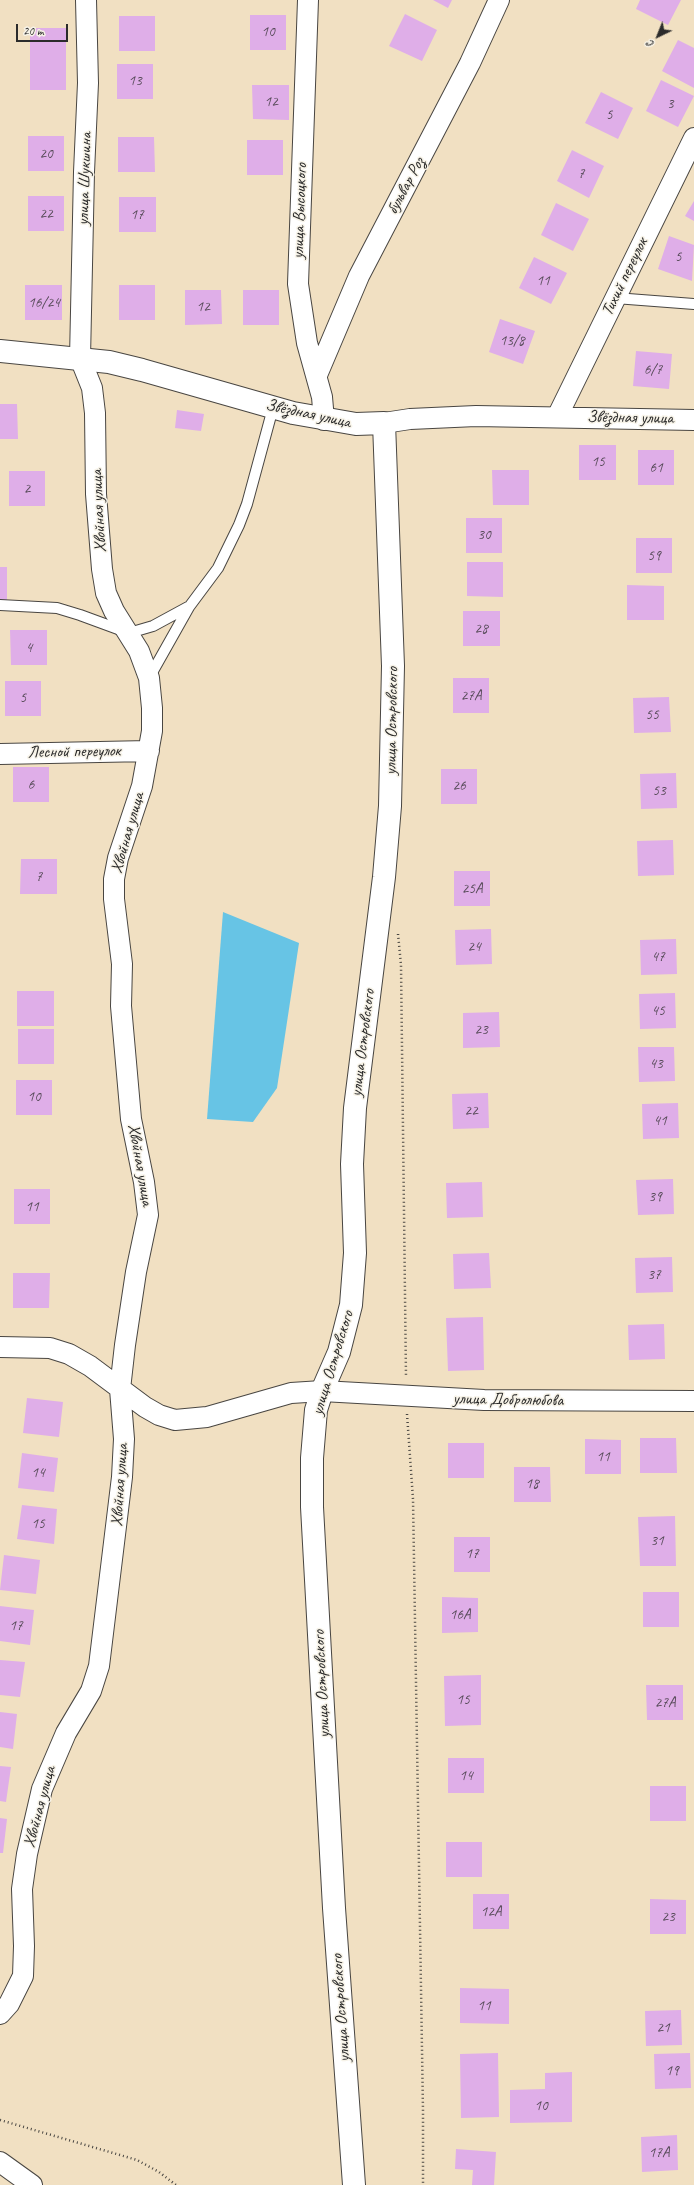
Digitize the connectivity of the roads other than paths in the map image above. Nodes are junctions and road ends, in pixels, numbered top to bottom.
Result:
1 (86, 0) edge
2 (308, 0) edge
3 (498, 0) edge
4 (694, 138) edge
5 (615, 298) junction
6 (694, 304) edge
7 (0, 351) edge
8 (80, 358) junction
9 (317, 375) junction
10 (273, 408) junction
11 (557, 417) junction
12 (324, 420) junction
13 (694, 420) edge
14 (384, 423) junction
15 (0, 604) edge
16 (189, 607) junction
17 (129, 633) junction
18 (149, 678) junction
19 (149, 751) junction
20 (0, 754) edge
21 (0, 1347) edge
22 (120, 1389) junction
23 (322, 1391) junction
24 (694, 1401) edge
25 (0, 2014) edge
26 (0, 2162) edge
27 (32, 2185) edge
28 (354, 2185) edge

1 - 8 street, улица Шукшина
2 - 9 street, улица Высоцкого
3 - 9 street, бульвар Роз
4 - 5 street, Тихий переулок
5 - 6 lane
5 - 11 street, Тихий переулок
7 - 8 street, Звёздная улица
8 - 10 street, Звёздная улица
8 - 17 street, Хвойная улица
9 - 12 street, улица Высоцкого
10 - 12 street, Звёздная улица
10 - 16 lane
11 - 13 street, Звёздная улица
11 - 14 street, Звёздная улица
12 - 14 street, Звёздная улица
14 - 23 street, улица Островского
15 - 17 lane
16 - 17 lane
16 - 18 lane
17 - 18 street, Хвойная улица
18 - 19 street, Хвойная улица
19 - 20 street, Лесной переулок
19 - 22 street, Хвойная улица
21 - 22 street, улица Добролюбова
22 - 23 street, улица Добролюбова
22 - 25 street, Хвойная улица
23 - 24 street, улица Добролюбова
23 - 28 street, улица Островского
26 - 27 street

